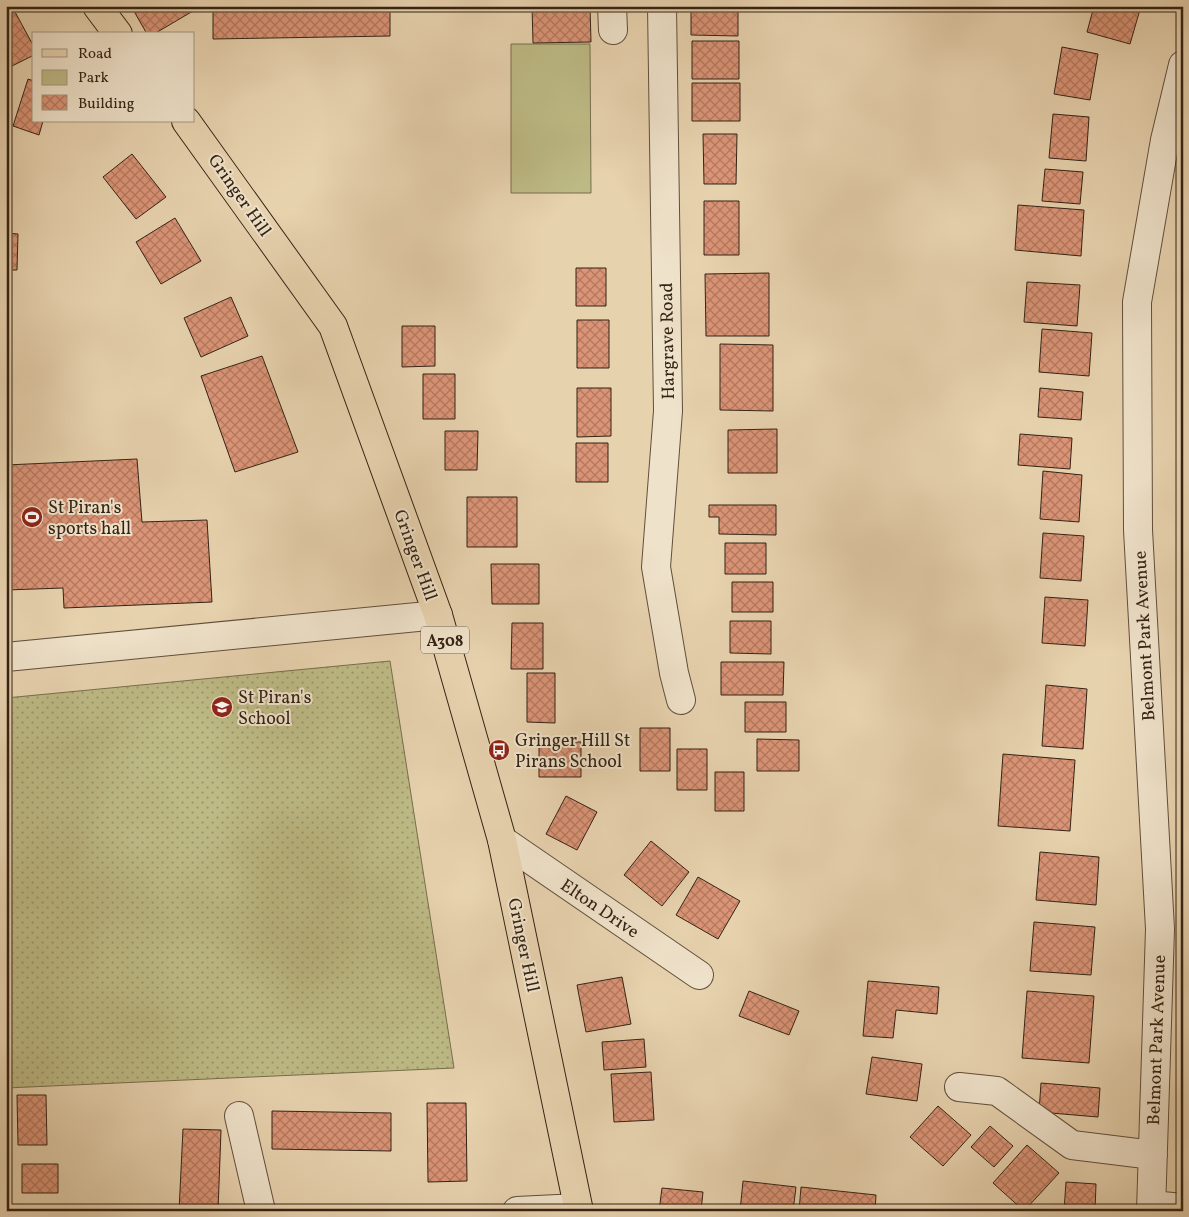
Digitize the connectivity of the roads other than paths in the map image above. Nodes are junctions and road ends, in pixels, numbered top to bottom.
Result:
1 (97, 6) edge
2 (662, 6) edge
3 (116, 32) edge
4 (1183, 65) edge
5 (187, 122) edge
6 (1174, 142) edge
7 (438, 615) junction
8 (6, 657) edge
9 (681, 700) dead end
10 (502, 840) junction
11 (699, 975) dead end
12 (959, 1087) dead end
13 (239, 1116) dead end
14 (1153, 1155) junction
15 (1151, 1208) edge
16 (1183, 1208) edge
17 (579, 1209) edge
18 (261, 1211) edge
19 (518, 1211) edge

1 - 3 main road
2 - 9 street, Hargrave Road
4 - 6 street, Belmont Park Avenue
5 - 7 main road, Gringer Hill / A308
6 - 14 street, Belmont Park Avenue
7 - 8 street
7 - 10 main road, Gringer Hill / A308
10 - 11 street, Elton Drive
10 - 17 main road, Gringer Hill / A308
12 - 14 street
13 - 18 street
14 - 15 street, Belmont Park Avenue
15 - 16 street
17 - 19 street

